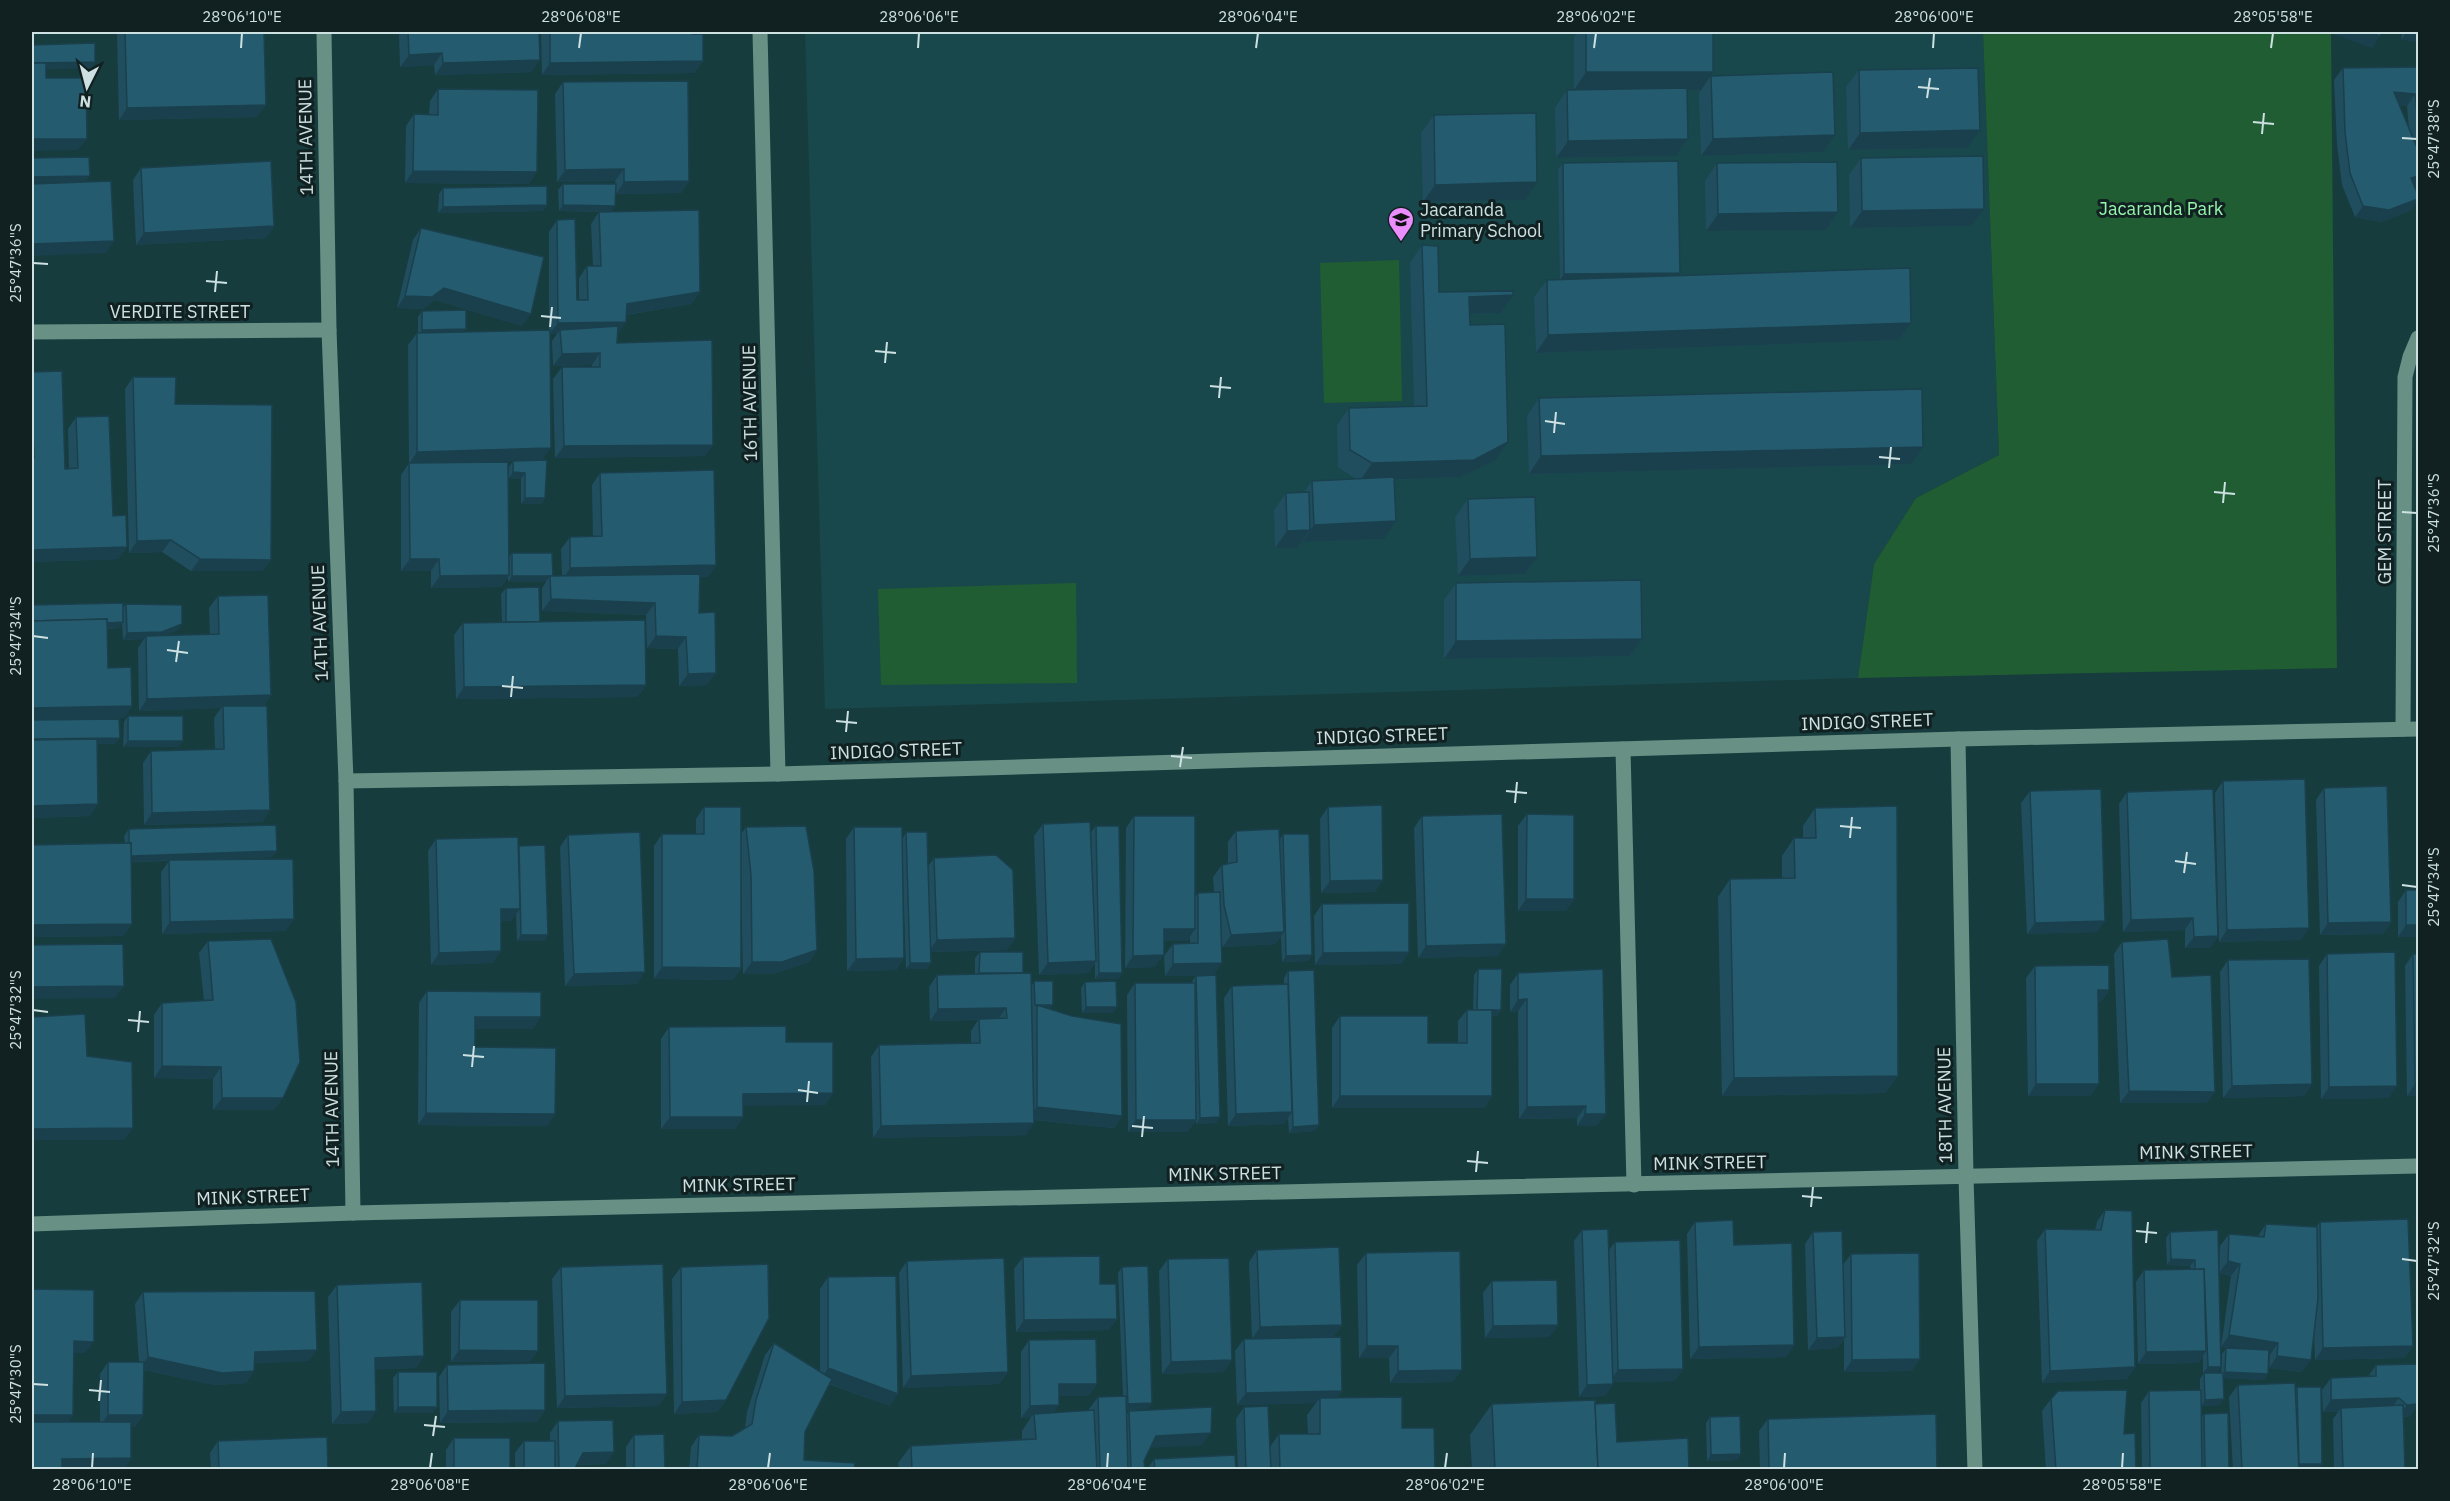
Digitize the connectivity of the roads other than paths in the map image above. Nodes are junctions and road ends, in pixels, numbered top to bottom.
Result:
1 (324, 32) edge
2 (760, 32) edge
3 (329, 330) junction
4 (32, 332) edge
5 (2418, 338) edge
6 (2403, 729) junction
7 (2418, 729) edge
8 (1958, 739) junction
9 (1623, 749) junction
10 (778, 774) junction
11 (346, 781) junction
12 (2418, 1166) edge
13 (1966, 1177) junction
14 (1634, 1185) junction
15 (353, 1214) junction
16 (32, 1224) edge
17 (1975, 1470) edge

1 - 3 street, 14TH AVENUE
2 - 10 street, 16TH AVENUE
3 - 4 street, VERDITE STREET
3 - 11 street, 14TH AVENUE
5 - 6 street, GEM STREET
6 - 7 street, INDIGO STREET
6 - 8 street, INDIGO STREET
8 - 9 street, INDIGO STREET
8 - 13 street, 18TH AVENUE
9 - 10 street, INDIGO STREET
9 - 14 street
10 - 11 street, INDIGO STREET
11 - 15 street, 14TH AVENUE
12 - 13 street, MINK STREET
13 - 14 street, MINK STREET
13 - 17 street, 18TH AVENUE
14 - 15 street, MINK STREET
15 - 16 street, MINK STREET

